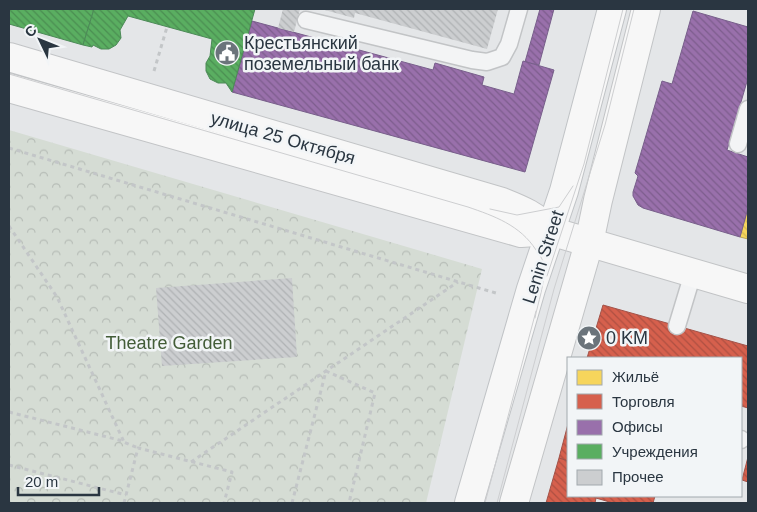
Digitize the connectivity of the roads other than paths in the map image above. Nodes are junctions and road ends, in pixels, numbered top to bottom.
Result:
1 (519, 9) edge
2 (612, 9) edge
3 (646, 9) edge
4 (306, 20) dead end
5 (9, 57) edge
6 (9, 88) edge
7 (748, 109) edge
8 (738, 144) dead end
9 (550, 231) junction
10 (590, 243) junction
11 (693, 273) junction
12 (748, 289) edge
13 (677, 326) dead end
14 (469, 503) edge
15 (514, 503) edge

1 - 4 lane
2 - 9 street, Lenin Street
3 - 10 street, Lenin Street
5 - 9 street, улица 25 Октября
6 - 9 street, улица 25 Октября
7 - 8 lane
9 - 10 street, улица 25 Октября
9 - 14 street, Lenin Street
10 - 11 street, улица 25 Октября
10 - 15 street, Lenin Street
11 - 12 street, улица 25 Октября
11 - 13 lane

